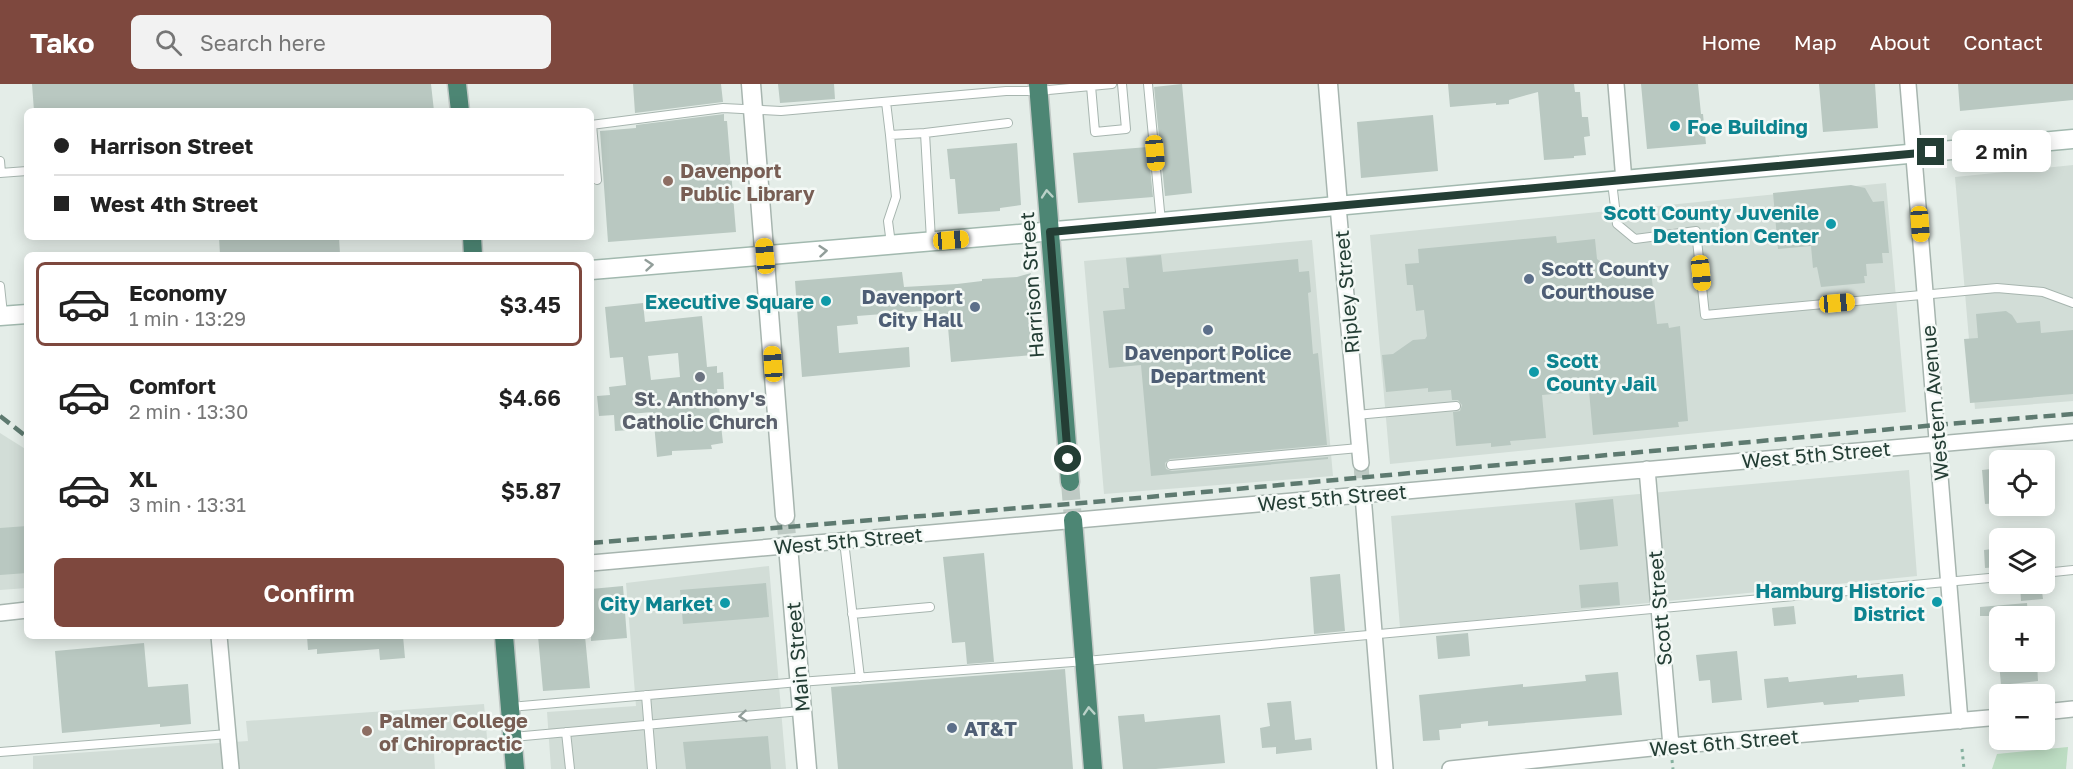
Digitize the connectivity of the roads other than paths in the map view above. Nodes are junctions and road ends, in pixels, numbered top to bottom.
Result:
1 (457, 84) edge
2 (751, 84) edge
3 (1112, 84) edge
4 (1122, 84) edge
5 (1148, 84) edge
6 (1328, 84) edge
7 (1616, 84) edge
8 (1908, 84) edge
9 (1091, 86) junction
10 (1038, 88) edge
11 (886, 102) junction
12 (460, 108) edge
13 (753, 110) junction
14 (1008, 123) dead end
15 (594, 125) edge
16 (925, 133) junction
17 (890, 135) junction
18 (2073, 139) edge
19 (594, 147) edge
20 (1914, 154) junction
21 (0, 161) edge
22 (24, 171) edge
23 (1, 173) edge
24 (597, 180) dead end
25 (1618, 181) junction
26 (1338, 206) junction
27 (1161, 222) junction
28 (1050, 232) junction
29 (931, 242) junction
30 (891, 245) junction
31 (765, 256) junction
32 (594, 270) edge
33 (0, 286) edge
34 (1925, 294) junction
35 (2073, 303) edge
36 (24, 314) edge
37 (1, 316) edge
38 (1456, 406) dead end
39 (1356, 415) junction
40 (2073, 432) edge
41 (1937, 444) junction
42 (1360, 455) joint
43 (1171, 465) dead end
44 (1647, 470) junction
45 (1070, 482) tunnel mouth
46 (1363, 495) junction
47 (785, 516) tunnel mouth
48 (1073, 520) junction
49 (844, 541) junction
50 (788, 546) junction
51 (594, 563) edge
52 (2073, 570) edge
53 (2055, 572) edge
54 (1989, 578) edge
55 (1949, 582) junction
56 (930, 607) dead end
57 (1659, 608) junction
58 (24, 610) edge
59 (0, 612) edge
60 (852, 614) junction
61 (1375, 636) junction
62 (219, 639) edge
63 (504, 639) edge
64 (1086, 661) junction
65 (860, 678) junction
66 (799, 682) junction
67 (646, 695) junction
68 (510, 707) junction
69 (2073, 709) edge
70 (801, 711) junction
71 (2055, 711) edge
72 (1989, 718) edge
73 (1960, 721) junction
74 (649, 725) junction
75 (566, 732) junction
76 (228, 734) junction
77 (513, 737) junction
78 (1671, 746) junction
79 (0, 752) edge
80 (231, 769) edge
81 (515, 769) edge
82 (570, 769) edge
83 (652, 769) edge
84 (807, 769) edge
85 (1093, 769) edge
86 (1385, 769) edge
87 (1450, 769) edge

1 - 12 highway
2 - 13 main road
3 - 9 lane
4 - 9 lane
5 - 27 lane
6 - 26 main road, Ripley Street
7 - 25 street
8 - 20 street, Western Avenue
9 - 10 lane
10 - 11 lane
28 -> 10 highway, Harrison Street
11 - 13 lane
11 - 17 lane
13 - 15 lane
13 - 31 main road
14 - 16 lane
16 - 17 lane
16 - 29 lane
17 - 30 lane
18 - 20 main road
19 - 24 lane
20 - 25 main road
20 - 34 street, Western Avenue
21 - 23 lane
22 - 23 lane
25 - 26 main road
25 - 34 lane
26 - 27 main road
26 - 39 street, Ripley Street
27 - 28 main road
28 - 29 main road
28 - 45 highway, Harrison Street
29 - 30 main road
31 -> 30 main road
32 -> 31 main road
31 - 47 main road
33 - 37 lane
34 - 35 lane
34 - 41 street, Western Avenue
36 - 37 main road
38 - 39 lane
39 - 42 street, Ripley Street
40 - 41 street, West 5th Street
41 - 44 street, West 5th Street
41 - 55 street, Western Avenue
42 - 43 lane
44 - 46 street, West 5th Street
44 - 57 street, Scott Street
46 - 48 street, West 5th Street
46 - 61 street
48 - 49 street, West 5th Street
48 - 64 highway
49 - 50 street, West 5th Street
49 - 60 lane
50 - 51 street, West 5th Street
50 - 66 main road, Main Street
52 - 53 lane
54 - 55 lane
55 - 57 lane
55 - 73 street, Western Avenue
56 - 60 lane
57 - 61 lane
57 - 78 street, Scott Street
58 - 59 street
60 - 65 lane
61 - 64 lane
61 - 86 street
62 - 76 street
63 - 68 highway
64 - 65 lane
85 -> 64 highway
65 - 66 lane
66 - 67 lane
66 - 70 main road, Main Street
67 - 68 lane
67 - 74 lane
68 - 77 highway
69 - 71 street
70 -> 74 lane
70 - 84 main road, Main Street
72 - 73 street, West 6th Street
73 - 78 street, West 6th Street
74 - 75 lane
74 - 83 lane
75 - 77 lane
75 - 82 lane
76 - 79 lane
76 - 80 street
77 - 81 highway
78 - 87 street, West 6th Street

